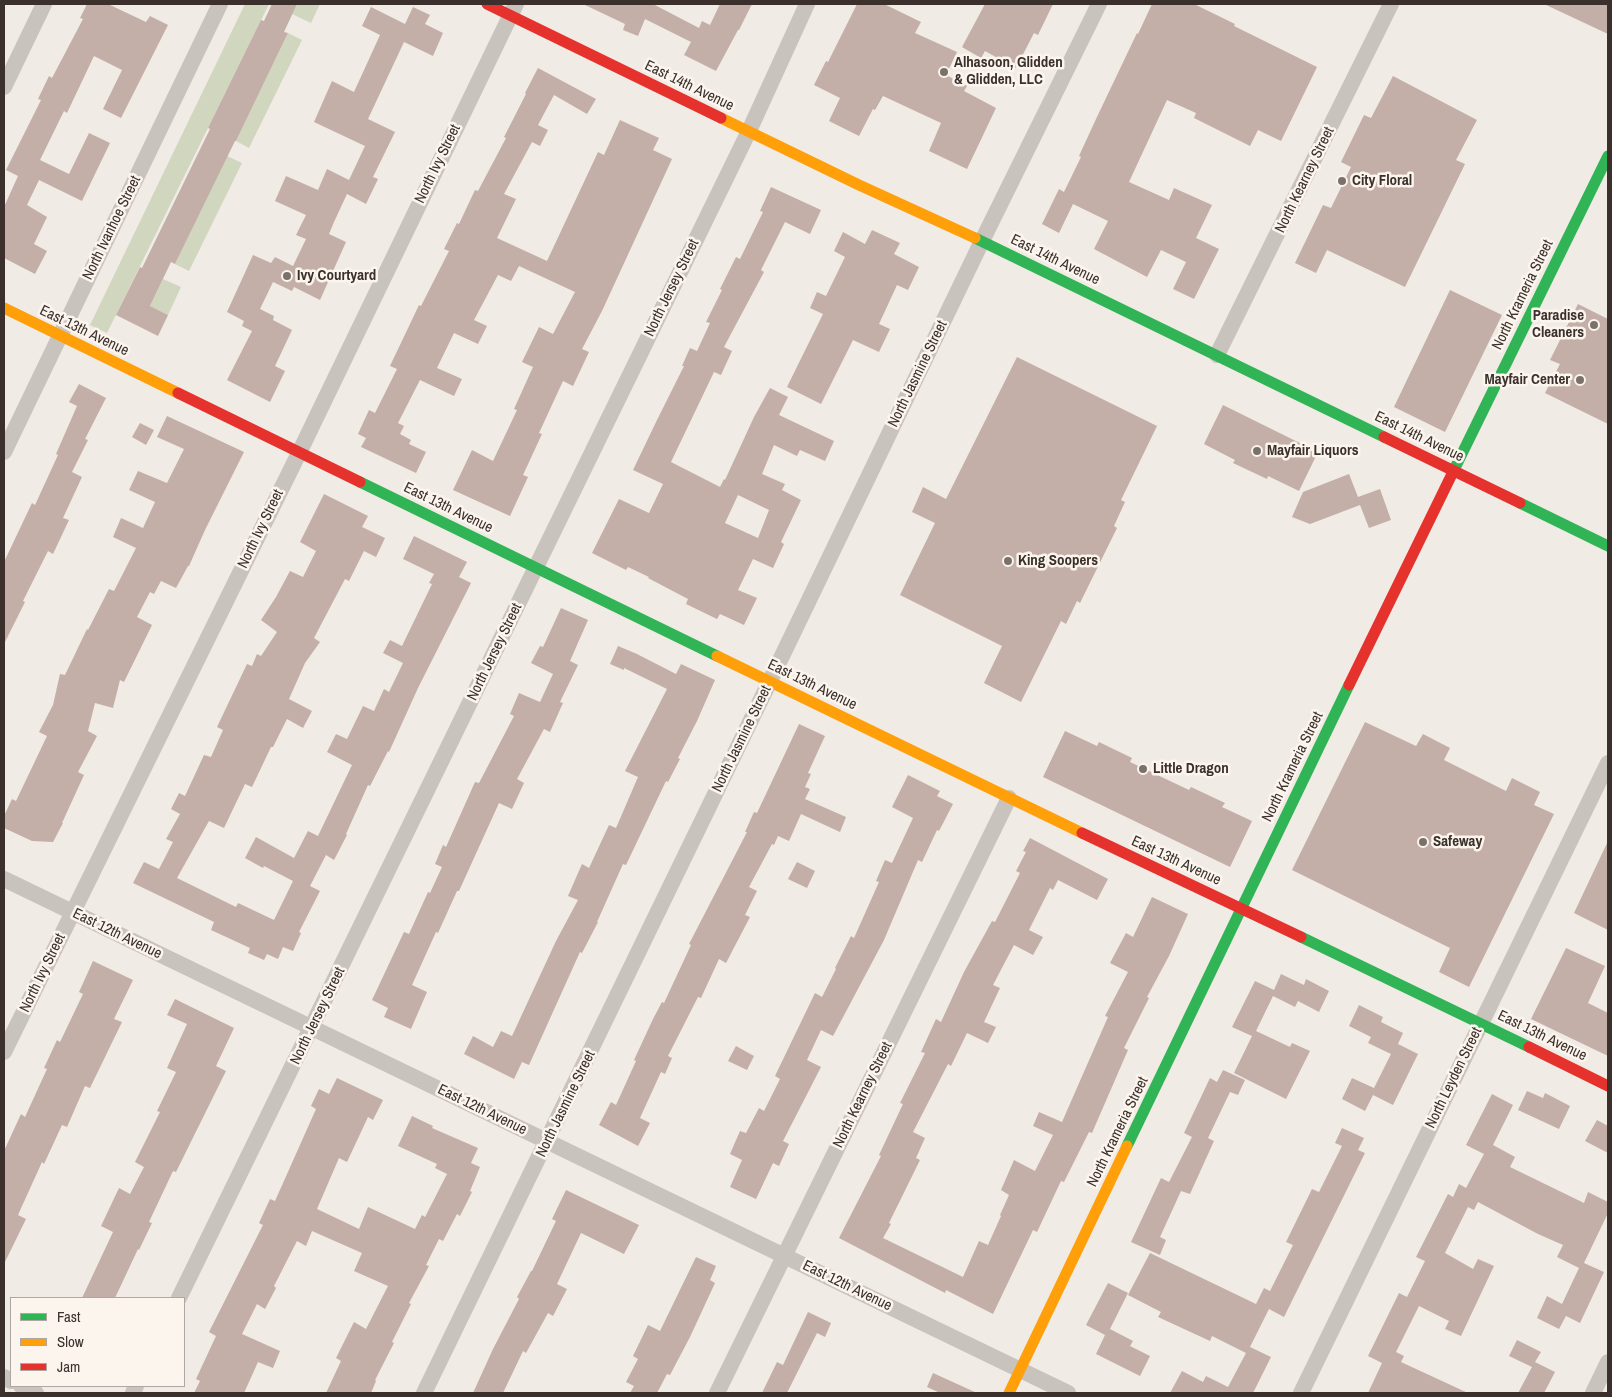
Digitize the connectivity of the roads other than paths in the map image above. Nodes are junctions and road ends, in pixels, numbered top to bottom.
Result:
1 (44, 4) edge
2 (220, 4) edge
3 (487, 4) edge
4 (807, 4) edge
5 (1099, 4) edge
6 (1391, 4) edge
7 (513, 10) edge
8 (4, 87) edge
9 (749, 131) junction
10 (1608, 156) edge
11 (982, 241) junction
12 (4, 308) edge
13 (60, 336) junction
14 (1217, 355) junction
15 (4, 452) edge
16 (299, 453) junction
17 (1454, 471) junction
18 (1608, 546) edge
19 (536, 567) junction
20 (770, 681) junction
21 (1608, 763) edge
22 (1009, 798) junction
23 (4, 880) edge
24 (1242, 908) junction
25 (72, 913) junction
26 (1480, 1023) junction
27 (312, 1028) junction
28 (4, 1052) edge
29 (1608, 1086) edge
30 (547, 1142) junction
31 (784, 1255) junction
32 (179, 1297) edge
33 (1608, 1362) edge
34 (1020, 1370) junction
35 (23, 1387) edge
36 (36, 1393) edge
37 (424, 1393) edge
38 (716, 1393) edge
39 (1009, 1393) edge
40 (1068, 1393) edge
41 (1300, 1393) edge
42 (1593, 1393) edge

1 - 8 street
2 - 13 street, North Ivanhoe Street
3 - 7 main road, East 14th Avenue
4 - 9 street, North Jersey Street
5 - 11 street, North Jasmine Street
6 - 14 street, North Kearney Street
7 - 9 main road, East 14th Avenue
7 - 16 street, North Ivy Street
9 - 11 main road, East 14th Avenue
9 - 19 street, North Jersey Street
10 - 17 main road, North Krameria Street
11 - 14 main road, East 14th Avenue
11 - 20 street, North Jasmine Street
12 - 13 main road, East 13th Avenue
13 - 15 street, North Ivanhoe Street
13 - 16 main road, East 13th Avenue
14 - 17 main road, East 14th Avenue
16 - 19 main road, East 13th Avenue
16 - 25 street, North Ivy Street
17 - 18 main road, East 14th Avenue
17 - 24 main road, North Krameria Street
19 - 20 main road, East 13th Avenue
19 - 27 street, North Jersey Street
20 - 22 main road, East 13th Avenue
20 - 30 street, North Jasmine Street
21 - 26 street, North Leyden Street
22 - 24 main road, East 13th Avenue
22 - 31 street, North Kearney Street
23 - 25 street, East 12th Avenue
24 - 26 main road, East 13th Avenue
24 - 34 main road, North Krameria Street
25 - 27 street, East 12th Avenue
25 - 28 street, North Ivy Street
26 - 29 main road, East 13th Avenue
26 - 41 street, North Leyden Street
27 - 30 street, East 12th Avenue
27 - 32 street, North Jersey Street
30 - 31 street, East 12th Avenue
30 - 37 street, North Jasmine Street
31 - 34 street, East 12th Avenue
31 - 38 street, North Kearney Street
33 - 42 street
34 - 39 main road, North Krameria Street
34 - 40 street, East 12th Avenue
35 - 36 street

